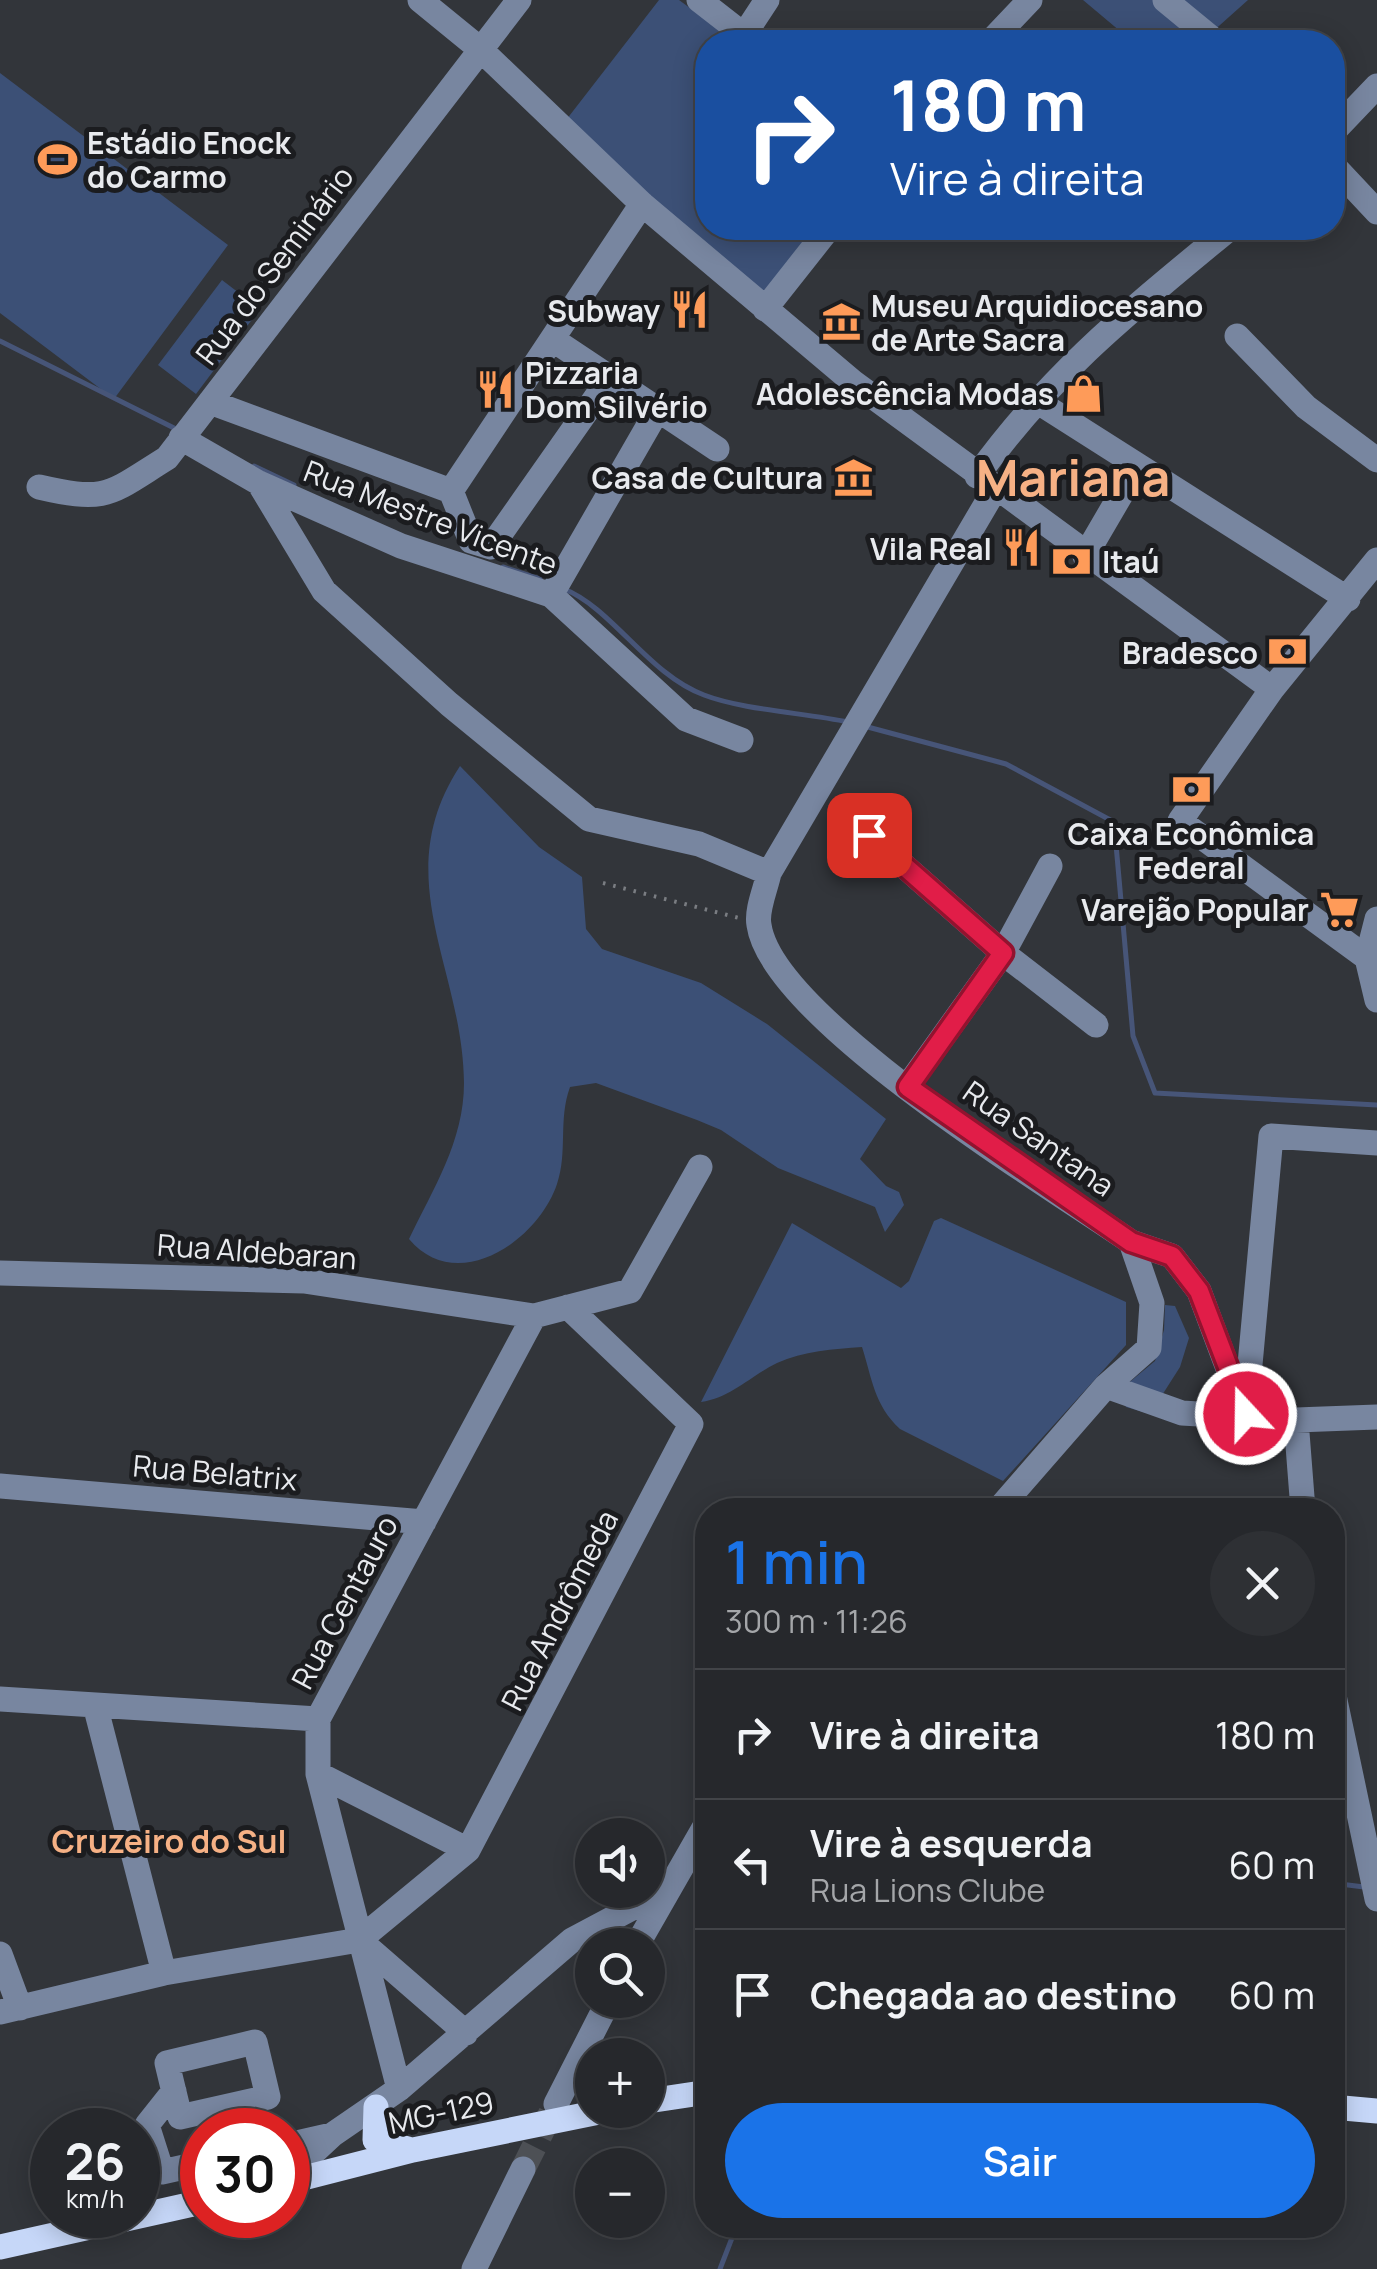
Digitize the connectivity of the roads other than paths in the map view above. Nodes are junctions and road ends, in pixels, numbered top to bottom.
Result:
1 (420, 0) edge
2 (518, 0) edge
3 (699, 0) edge
4 (767, 0) edge
5 (1030, 0) edge
6 (1165, 0) edge
7 (737, 30) edge
8 (753, 30) edge
9 (1001, 30) edge
10 (1201, 30) edge
11 (480, 49) junction
12 (1377, 86) edge
13 (1345, 119) edge
14 (1345, 178) edge
15 (642, 204) junction
16 (1377, 212) edge
17 (820, 240) edge
18 (1216, 240) edge
19 (765, 309) junction
20 (1237, 336) dead end
21 (555, 341) junction
22 (610, 378) junction
23 (1035, 400) junction
24 (657, 411) junction
25 (189, 429) junction
26 (717, 449) dead end
27 (1377, 460) edge
28 (1137, 468) junction
29 (986, 482) junction
30 (259, 484) junction
31 (39, 487) dead end
32 (452, 491) junction
33 (1086, 556) junction
34 (1377, 560) edge
35 (551, 595) junction
36 (1348, 600) junction
37 (1272, 689) junction
38 (741, 740) dead end
39 (869, 835) dead end
40 (1050, 866) dead end
41 (769, 873) junction
42 (1377, 919) edge
43 (1003, 953) junction
44 (1367, 958) junction
45 (1377, 1000) edge
46 (1096, 1025) dead end
47 (908, 1087) junction
48 (1377, 1144) edge
49 (700, 1167) dead end
50 (1131, 1242) junction
51 (0, 1272) edge
52 (568, 1307) junction
53 (534, 1316) junction
54 (1106, 1386) junction
55 (1246, 1414) junction
56 (1377, 1417) edge
57 (1296, 1420) junction
58 (1018, 1481) junction
59 (0, 1486) edge
60 (1006, 1498) edge
61 (1022, 1498) edge
62 (1302, 1498) edge
63 (424, 1522) junction
64 (0, 1698) edge
65 (95, 1705) junction
66 (318, 1720) junction
67 (1345, 1754) edge
68 (318, 1774) junction
69 (695, 1842) edge
70 (468, 1850) junction
71 (665, 1889) edge
72 (1377, 1898) edge
73 (632, 1908) edge
74 (359, 1940) junction
75 (0, 1954) edge
76 (164, 1972) junction
77 (10, 2010) edge
78 (600, 2018) edge
79 (466, 2033) junction
80 (399, 2089) junction
81 (174, 2091) dead end
82 (695, 2094) edge
83 (665, 2098) edge
84 (556, 2104) tunnel mouth
85 (376, 2107) junction
86 (1345, 2108) edge
87 (1377, 2111) edge
88 (575, 2117) edge
89 (332, 2136) junction
90 (310, 2140) edge
91 (413, 2150) junction
92 (310, 2158) edge
93 (180, 2168) edge
94 (524, 2169) tunnel mouth
95 (162, 2172) junction
96 (310, 2174) edge
97 (180, 2208) edge
98 (170, 2210) junction
99 (0, 2247) edge
100 (474, 2269) edge

1 - 11 street
2 - 11 street, Rua do Seminário
3 - 7 street
4 - 8 street
5 - 9 street
6 - 10 street
11 - 15 street
11 - 25 street, Rua do Seminário
12 - 13 street
14 - 16 street
15 - 19 street
15 - 21 street
17 - 19 street
18 - 23 street
19 - 29 street
20 - 27 street
21 - 22 street
21 - 32 street
22 - 24 street
22 - 32 street
23 - 28 street
23 - 29 street
24 - 26 street
24 - 35 street
25 - 30 street, Rua Mestre Vicente
25 - 31 street, Rua do Seminário
25 - 32 street
28 - 33 street
28 - 36 street
29 - 33 street
29 - 41 street
30 - 35 street, Rua Mestre Vicente
30 - 41 street
33 - 37 street
34 - 36 street
35 - 38 street, Rua Mestre Vicente
36 - 37 street
37 - 44 street
39 - 43 street
40 - 43 street
41 - 47 street, Rua Santana
42 - 44 street
43 - 46 street
43 - 47 street
44 - 45 street
47 - 50 street, Rua Santana
48 - 55 street
49 - 52 street, Rua Aldebaran
50 - 54 street
50 - 55 street, Rua Santana
51 - 53 street, Rua Aldebaran
52 - 53 street, Rua Aldebaran
52 - 70 street, Rua Andrômeda
53 - 63 street, Rua Centauro
54 - 55 street
54 - 58 street
55 - 57 street
56 - 57 street
57 - 62 street
58 - 60 street
58 - 61 street
59 - 63 street, Rua Belatrix
63 - 66 street, Rua Centauro
64 - 65 street
65 - 66 street
65 - 76 street
66 - 68 street, Rua Centauro
67 - 72 street
68 - 70 street
68 - 74 street, Rua Centauro
69 - 71 street
70 - 74 street, Rua Andrômeda
73 - 79 street
74 - 76 street
74 - 79 street
74 - 80 street, Rua Centauro
75 - 77 street
76 - 77 street
78 - 84 street
79 - 80 street
80 - 85 street
81 - 95 street
82 - 83 main road
85 - 89 street
85 - 91 main road
86 - 87 main road
88 - 91 main road, MG-129 / MG-129
89 - 90 street
89 - 92 street
91 - 96 main road, MG-129 / MG-129
93 - 95 street
94 - 100 street
95 - 98 street
97 - 98 main road
98 - 99 main road

